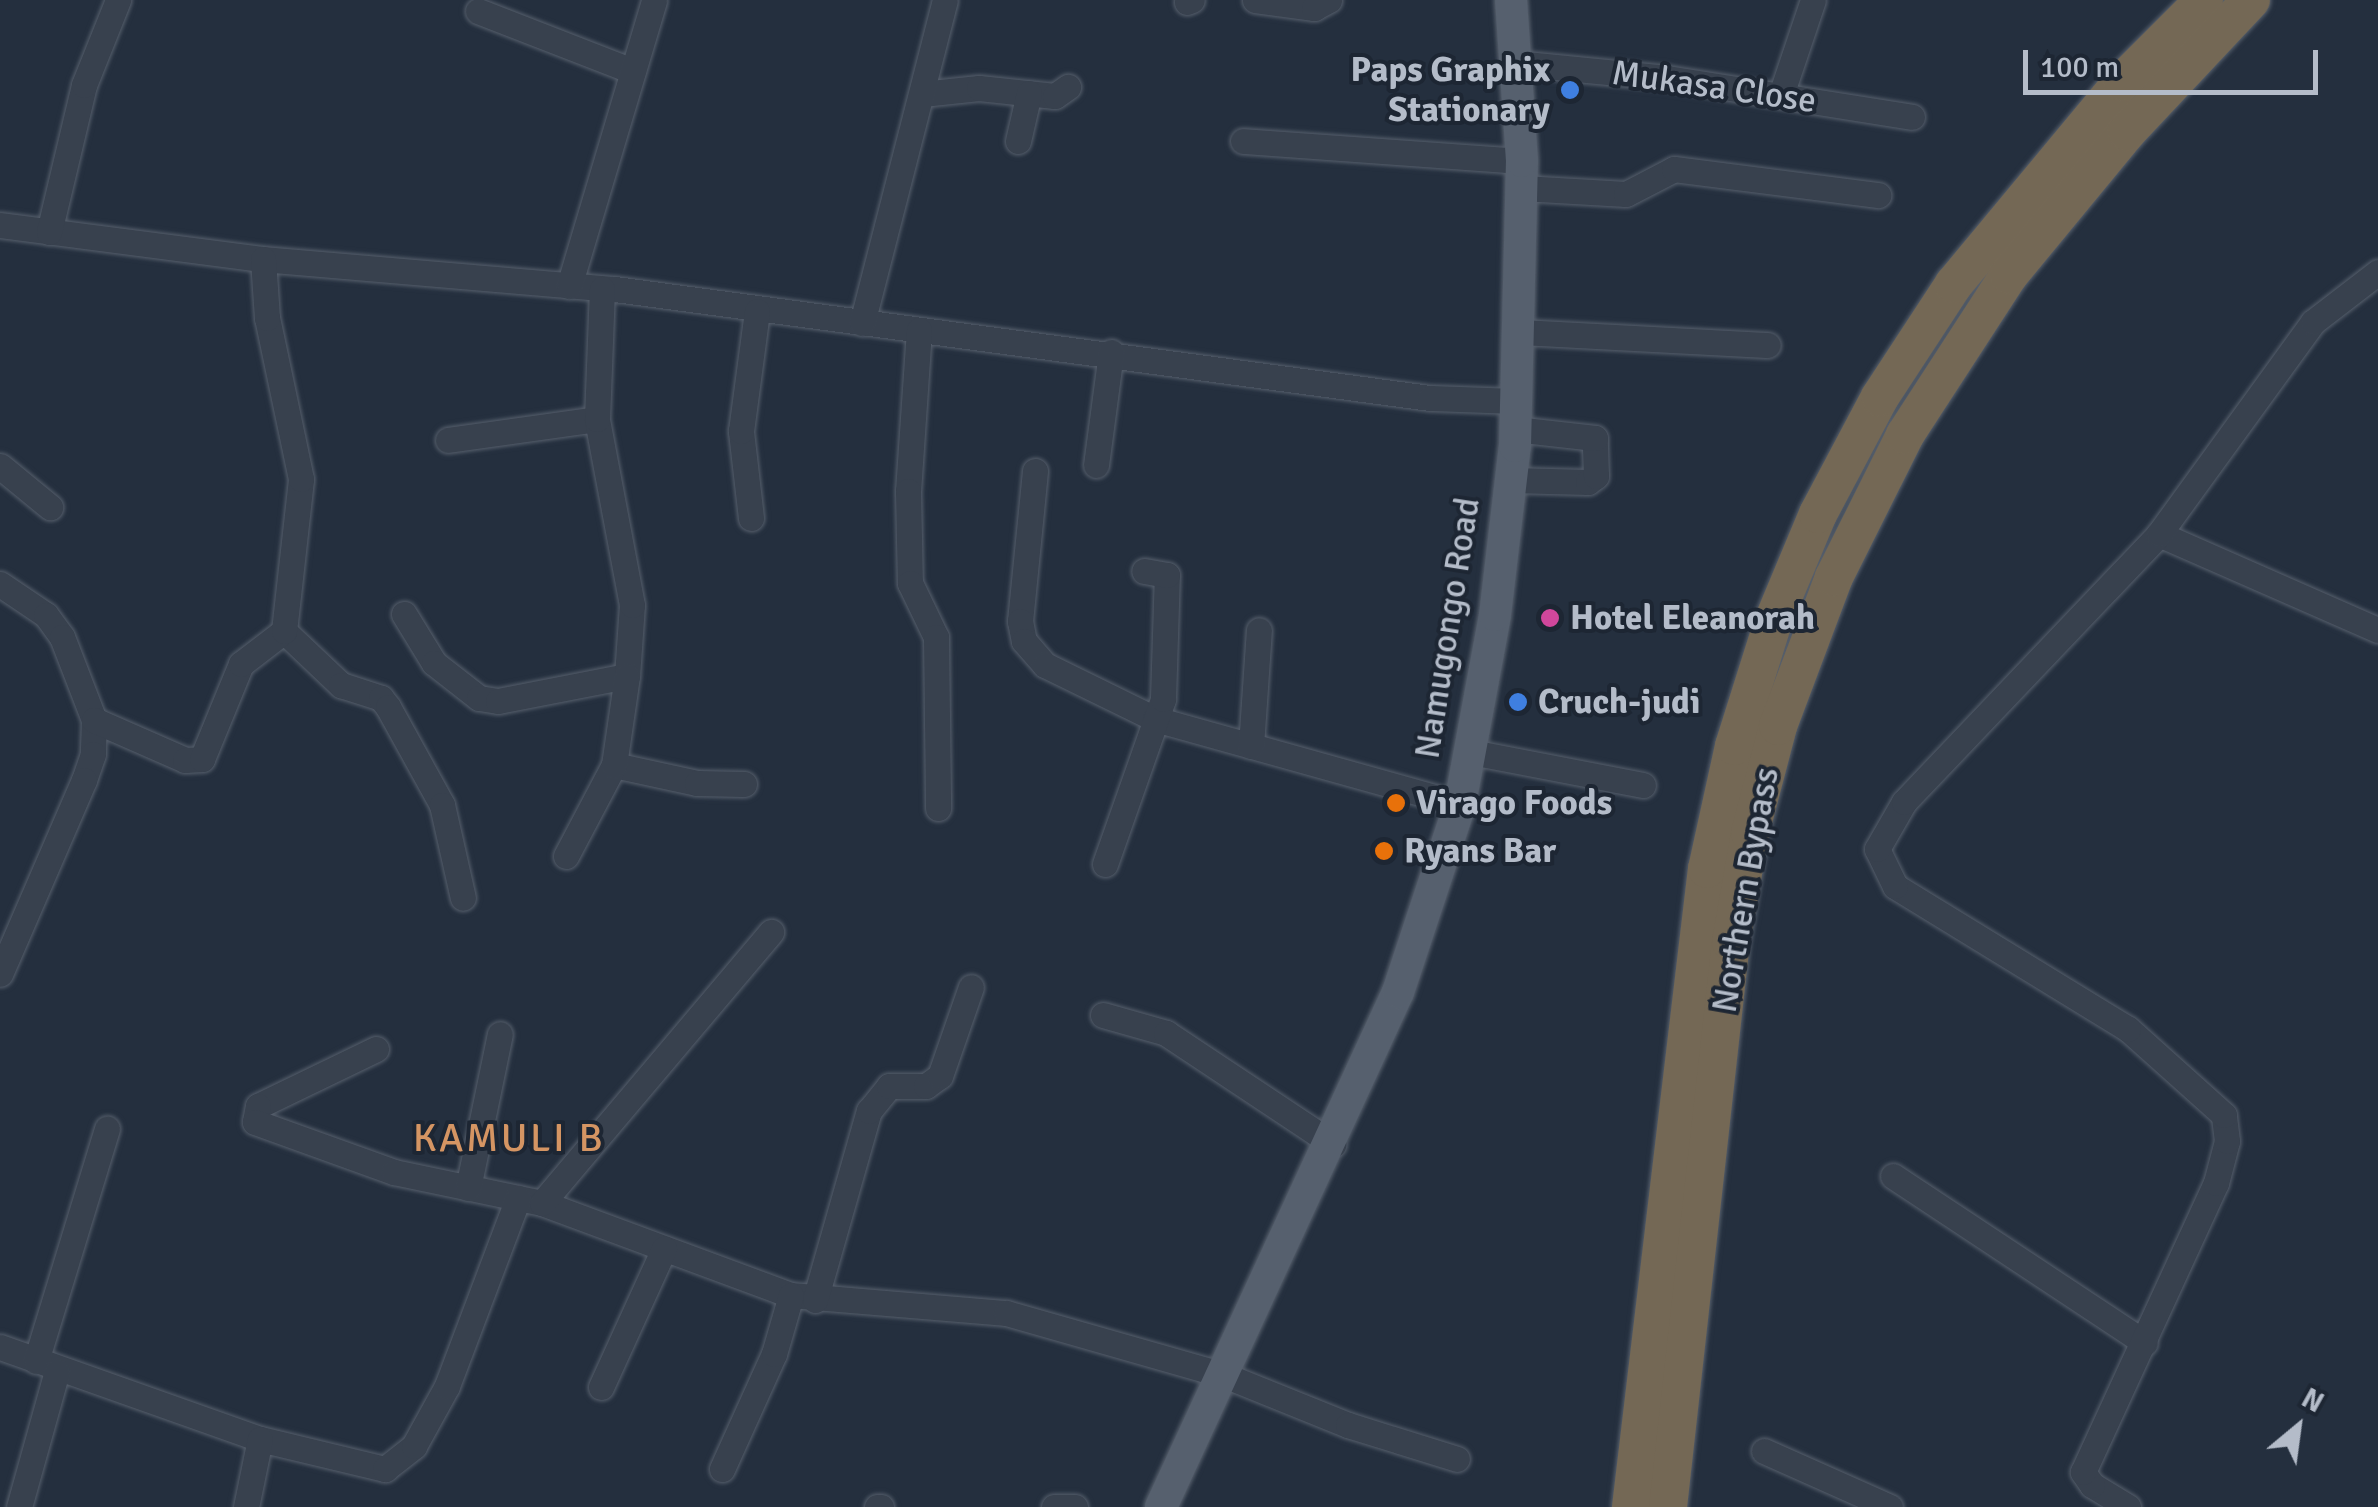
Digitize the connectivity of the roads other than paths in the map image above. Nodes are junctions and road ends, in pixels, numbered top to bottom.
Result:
1 (118, 0) edge
2 (654, 0) edge
3 (945, 0) edge
4 (1255, 0) edge
5 (1329, 0) edge
6 (1511, 0) edge
7 (1813, 0) edge
8 (2204, 0) edge
9 (2252, 0) edge
10 (478, 11) dead end
11 (1515, 63) junction
12 (633, 71) junction
13 (1068, 88) dead end
14 (1029, 93) junction
15 (922, 94) junction
16 (1781, 94) junction
17 (1912, 117) dead end
18 (1018, 141) dead end
19 (1243, 142) dead end
20 (1522, 175) junction
21 (1878, 196) dead end
22 (0, 225) edge
23 (49, 232) junction
24 (263, 259) junction
25 (2378, 272) edge
26 (569, 286) junction
27 (602, 289) junction
28 (757, 311) junction
29 (862, 323) junction
30 (919, 330) junction
31 (1519, 332) junction
32 (1768, 345) dead end
33 (1111, 352) junction
34 (1516, 415) junction
35 (598, 419) junction
36 (448, 440) dead end
37 (0, 466) edge
38 (1096, 466) dead end
39 (1035, 471) dead end
40 (1511, 480) junction
41 (50, 507) dead end
42 (751, 518) dead end
43 (2159, 534) junction
44 (1144, 571) dead end
45 (0, 584) edge
46 (404, 614) dead end
47 (284, 630) junction
48 (1259, 630) dead end
49 (2378, 630) edge
50 (627, 676) junction
51 (1155, 719) junction
52 (94, 720) junction
53 (1251, 746) junction
54 (1471, 752) junction
55 (614, 764) junction
56 (744, 784) dead end
57 (1643, 785) dead end
58 (1460, 804) junction
59 (938, 808) dead end
60 (566, 856) dead end
61 (1105, 864) dead end
62 (463, 898) dead end
63 (771, 932) dead end
64 (0, 974) edge
65 (971, 987) dead end
66 (1103, 1015) dead end
67 (500, 1034) dead end
68 (376, 1049) dead end
69 (107, 1130) dead end
70 (1333, 1144) junction
71 (1894, 1176) dead end
72 (468, 1188) junction
73 (530, 1200) junction
74 (664, 1249) junction
75 (803, 1297) junction
76 (2145, 1343) junction
77 (0, 1347) edge
78 (46, 1366) junction
79 (1224, 1375) junction
80 (601, 1387) dead end
81 (260, 1439) junction
82 (1764, 1451) dead end
83 (1457, 1460) dead end
84 (722, 1469) dead end
85 (19, 1507) edge
86 (246, 1507) edge
87 (1054, 1507) edge
88 (1075, 1507) edge
89 (1161, 1507) edge
90 (1631, 1507) edge
91 (1668, 1507) edge
92 (1890, 1507) edge
93 (2128, 1507) edge

1 - 23 street
2 - 12 street
3 - 15 street
4 - 5 street
6 - 11 main road, Namugongo Road
7 - 16 street
8 - 90 highway, Northern Bypass
9 - 91 highway, Northern Bypass
10 - 12 street
11 - 16 street, Mukasa Close
11 - 20 main road, Namugongo Road
12 - 26 street
13 - 14 street
14 - 15 street
14 - 18 street
15 - 29 street
16 - 17 street, Mukasa Close
19 - 20 street
20 - 21 street
20 - 31 main road, Namugongo Road
22 - 23 street
23 - 24 street
24 - 26 street
24 - 47 street
25 - 43 street
26 - 27 street
27 - 28 street
27 - 35 street
28 - 29 street
28 - 42 street
29 - 30 street
30 - 33 street
30 - 59 street
31 - 32 street
31 - 34 main road, Namugongo Road
33 - 34 street
33 - 38 street
34 - 40 main road, Namugongo Road
34 - 40 street
35 - 36 street
35 - 50 street
37 - 41 street
39 - 51 street
40 - 54 main road, Namugongo Road
43 - 49 street
43 - 76 street
44 - 51 street
45 - 52 street
46 - 50 street
47 - 52 street
47 - 62 street
48 - 53 street
50 - 55 street
51 - 53 street
51 - 61 street
52 - 64 street
53 - 58 street
54 - 57 street
54 - 58 main road, Namugongo Road
55 - 56 street
55 - 60 street
58 - 70 main road, Namugongo Road
63 - 73 street
65 - 75 street
66 - 70 street
67 - 72 street
68 - 72 street
69 - 78 street
70 - 79 main road, Namugongo Road
71 - 76 street
72 - 73 street
73 - 74 street
73 - 81 street
74 - 75 street
74 - 80 street
75 - 79 street
75 - 84 street
76 - 93 street
77 - 78 street
78 - 81 street
78 - 85 street
79 - 83 street
79 - 89 main road, Namugongo Road
81 - 86 street
82 - 92 street
87 - 88 street

